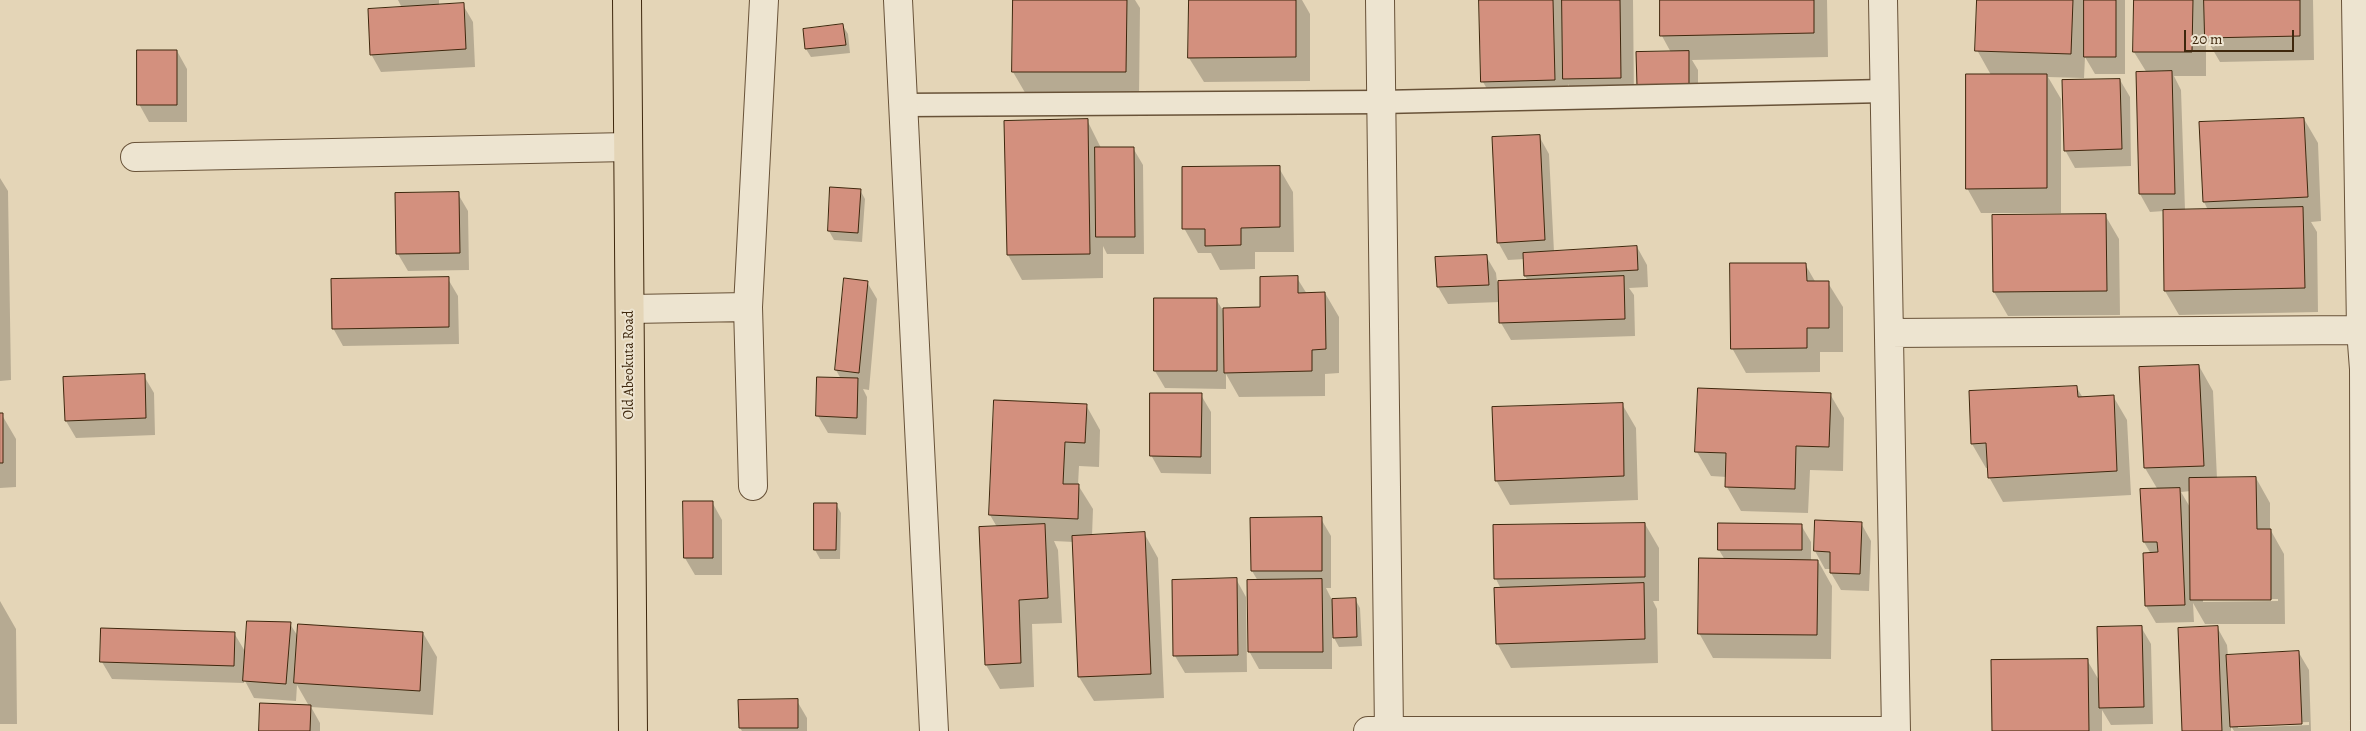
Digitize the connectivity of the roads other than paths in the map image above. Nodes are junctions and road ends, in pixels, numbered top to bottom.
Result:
1 (627, 0) edge
2 (764, 0) edge
3 (898, 0) edge
4 (1380, 0) edge
5 (1883, 0) edge
6 (2356, 0) edge
7 (1885, 90) junction
8 (1381, 102) junction
9 (903, 105) junction
10 (628, 147) junction
11 (135, 157) dead end
12 (748, 307) junction
13 (630, 309) junction
14 (2361, 330) junction
15 (1890, 333) junction
16 (2365, 368) edge
17 (753, 486) dead end
18 (633, 731) edge
19 (934, 731) edge
20 (1382, 731) edge
21 (1896, 731) edge
22 (2365, 731) edge

1 - 10 highway, Old Abeokuta Road
2 - 12 street
3 - 9 street
4 - 8 street
5 - 7 street
6 - 14 street
7 - 8 lane
7 - 15 street
8 - 9 lane
8 - 20 street
9 - 19 street
10 - 11 street
10 - 13 highway, Old Abeokuta Road
12 - 13 street
12 - 17 street
13 - 18 highway, Old Abeokuta Road
14 - 15 street
14 - 16 street
15 - 21 street
16 - 22 street
20 - 21 street

